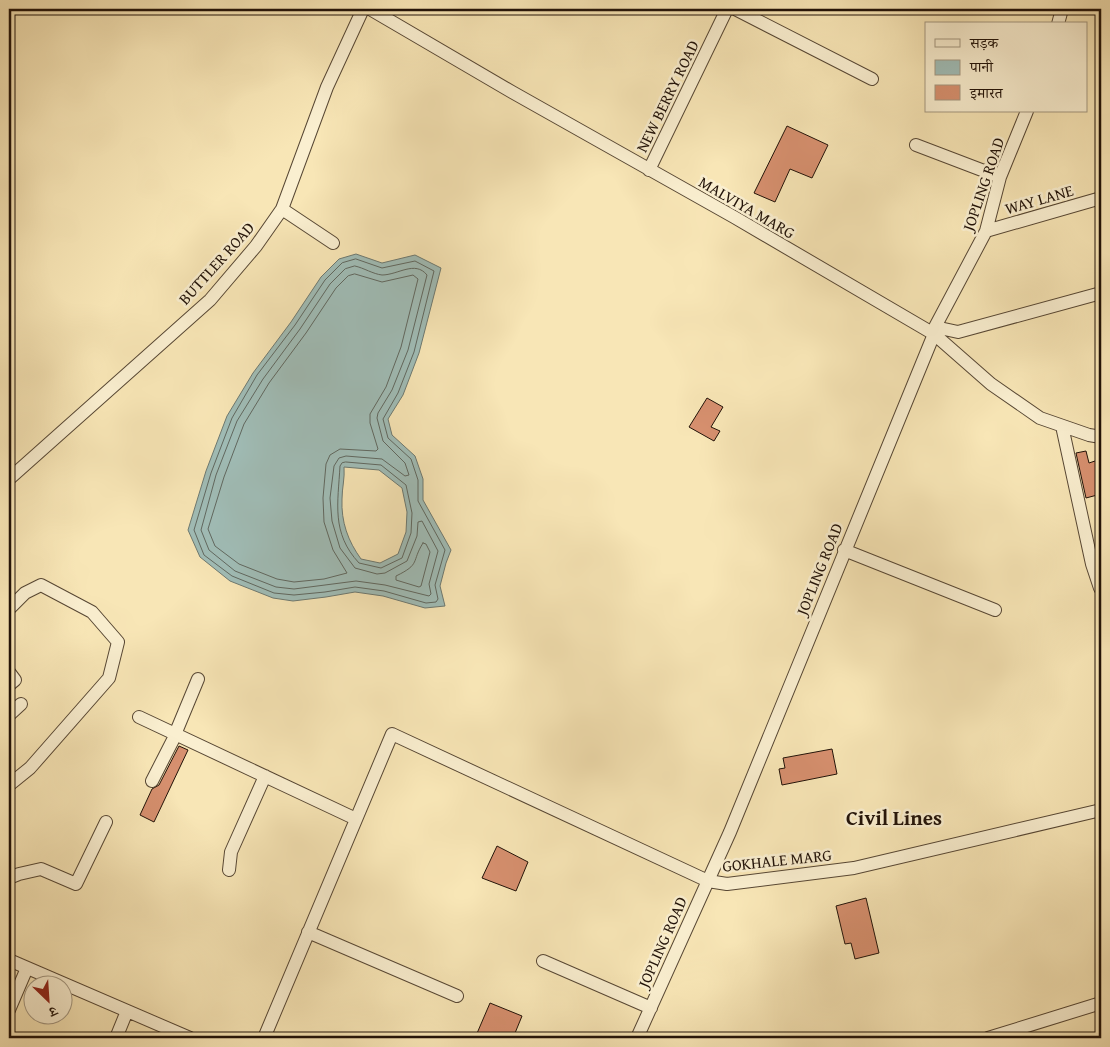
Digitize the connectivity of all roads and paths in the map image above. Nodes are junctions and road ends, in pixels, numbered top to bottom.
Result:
1 (362, 9) edge
2 (370, 9) edge
3 (728, 9) edge
4 (735, 9) edge
5 (1062, 9) edge
6 (1059, 22) edge
7 (872, 79) dead end
8 (1026, 112) edge
9 (916, 145) dead end
10 (649, 170) junction
11 (1000, 177) junction
12 (1101, 198) edge
13 (282, 209) junction
14 (986, 230) junction
15 (333, 242) dead end
16 (1101, 293) edge
17 (934, 331) junction
18 (1062, 426) junction
19 (1101, 437) edge
20 (9, 479) edge
21 (844, 550) junction
22 (1100, 588) edge
23 (9, 609) edge
24 (995, 610) dead end
25 (9, 672) edge
26 (198, 679) dead end
27 (9, 685) edge
28 (21, 704) dead end
29 (9, 715) edge
30 (139, 717) dead end
31 (176, 734) junction
32 (266, 776) junction
33 (11, 778) edge
34 (152, 781) dead end
35 (1101, 810) edge
36 (356, 818) junction
37 (106, 822) dead end
38 (229, 870) dead end
39 (9, 878) edge
40 (708, 880) junction
41 (308, 932) junction
42 (9, 960) edge
43 (543, 962) dead end
44 (27, 968) junction
45 (458, 996) dead end
46 (1101, 1003) edge
47 (651, 1008) junction
48 (9, 1010) edge
49 (127, 1011) junction
50 (161, 1033) edge
51 (116, 1038) edge
52 (190, 1038) edge
53 (264, 1038) edge
54 (637, 1038) edge
55 (988, 1038) edge

1 - 13 street, BUTTLER ROAD
2 - 10 street, MALVIYA MARG
3 - 10 street, NEW BERRY ROAD
4 - 7 street
5 - 6 street
8 - 11 street, JOPLING ROAD
9 - 11 street
10 - 17 street, MALVIYA MARG
11 - 14 street, JOPLING ROAD
12 - 14 street, WAY LANE
13 - 15 street
13 - 20 street, BUTTLER ROAD
14 - 17 street, JOPLING ROAD
16 - 17 street
17 - 18 street, MALVIYA MARG
17 - 21 street, JOPLING ROAD
18 - 19 street, MALVIYA MARG
18 - 22 street
21 - 24 street
21 - 40 street, JOPLING ROAD
23 - 33 street
25 - 27 street
26 - 31 street
28 - 29 street
30 - 31 street
31 - 32 street
31 - 34 street
32 - 36 street
32 - 38 street
35 - 40 street, GOKHALE MARG
36 - 40 street, GOKHALE MARG
36 - 41 street
37 - 39 street
40 - 47 street, JOPLING ROAD
41 - 45 street
41 - 53 street
42 - 44 street
43 - 47 street
44 - 48 street
44 - 49 street
46 - 55 street
47 - 54 street, JOPLING ROAD
49 - 50 street
49 - 51 street
50 - 52 street

